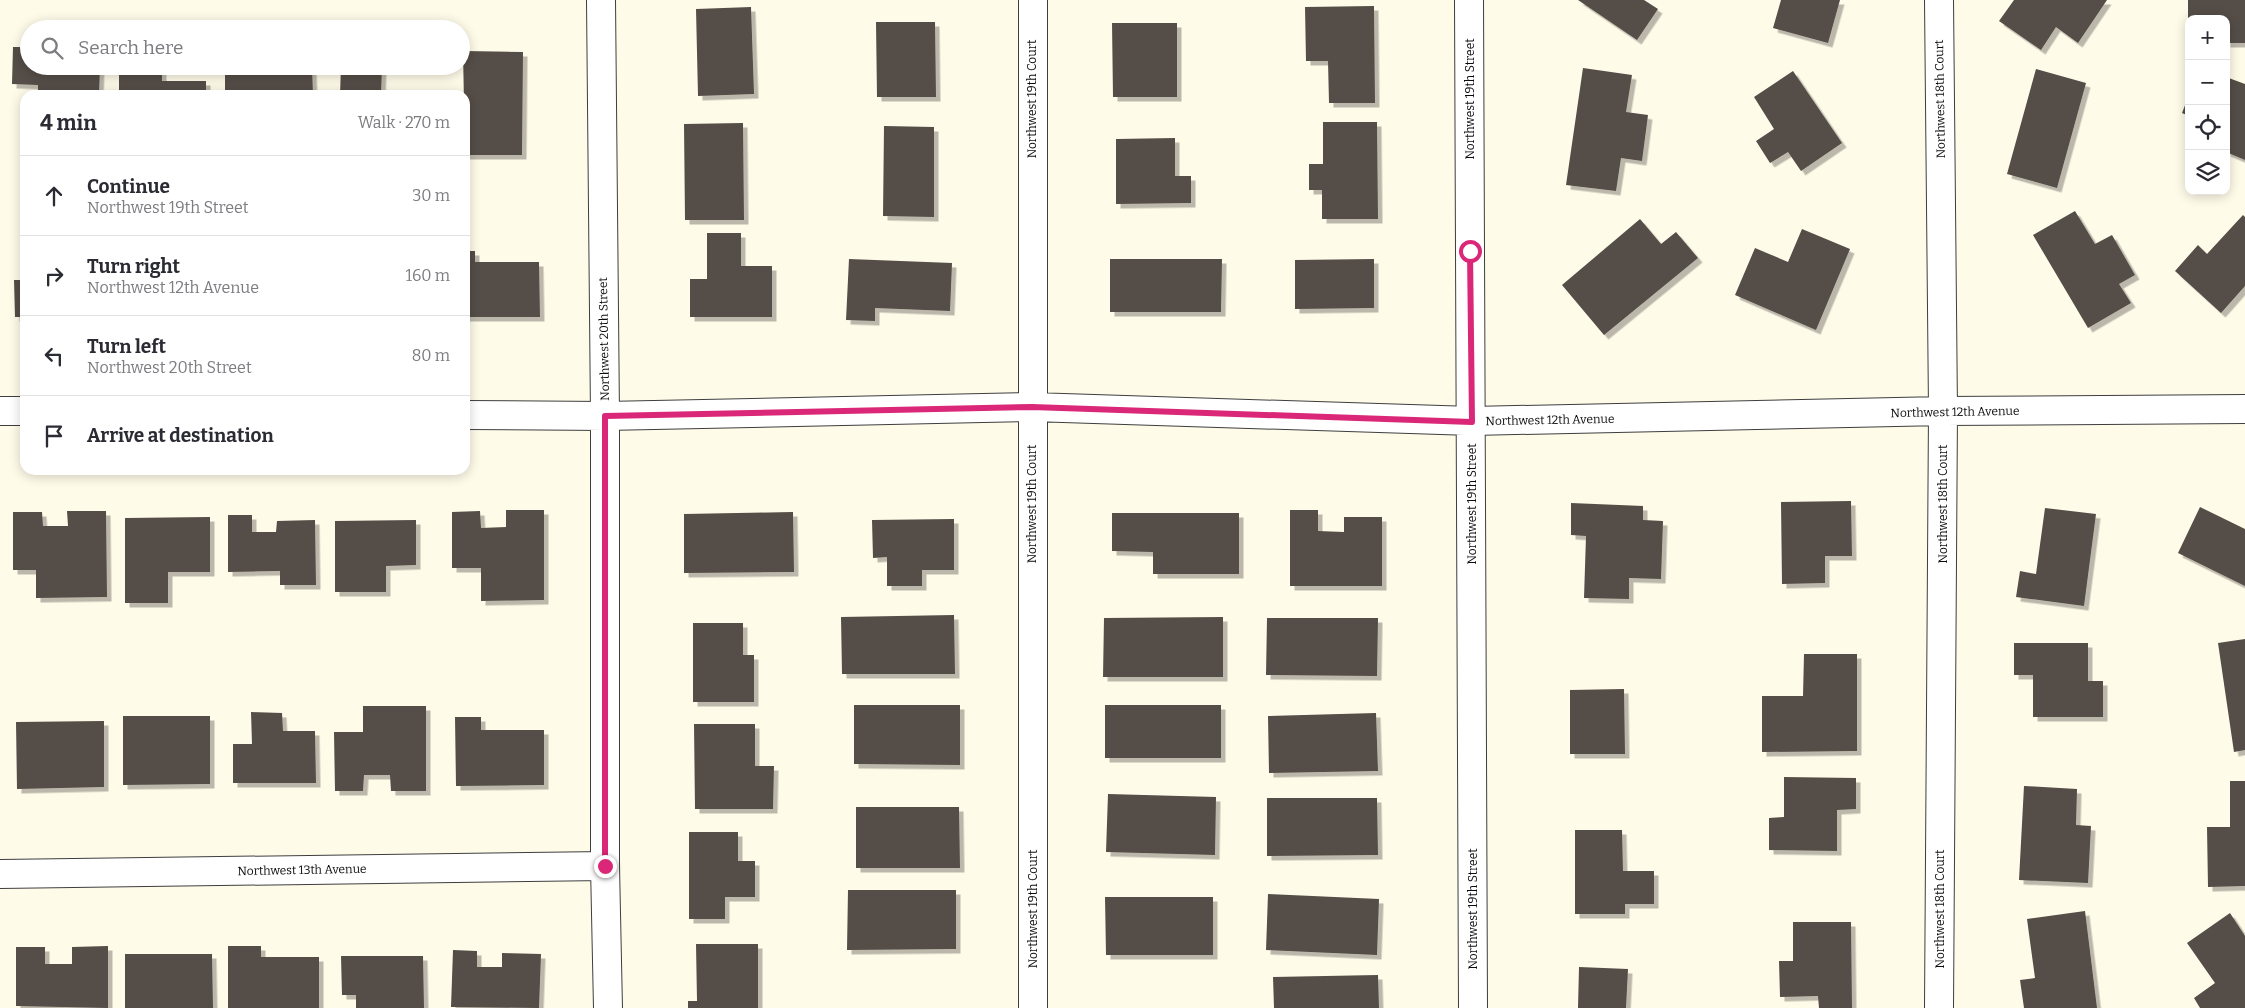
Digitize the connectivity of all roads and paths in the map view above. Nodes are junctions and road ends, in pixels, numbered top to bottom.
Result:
1 (601, 0) edge
2 (1032, 0) edge
3 (1469, 0) edge
4 (1939, 0) edge
5 (1032, 407) junction
6 (2245, 410) edge
7 (0, 411) edge
8 (20, 411) edge
9 (1943, 411) junction
10 (470, 414) edge
11 (605, 416) junction
12 (1472, 422) junction
13 (605, 866) junction
14 (0, 874) edge
15 (608, 1008) edge
16 (1033, 1008) edge
17 (1473, 1008) edge
18 (1939, 1008) edge

1 - 11 street, Northwest 20th Street
2 - 5 street, Northwest 19th Court
3 - 12 street, Northwest 19th Street
4 - 9 street, Northwest 18th Court
5 - 11 street, Northwest 12th Avenue
5 - 12 street, Northwest 12th Avenue
5 - 16 street, Northwest 19th Court
6 - 9 street, Northwest 12th Avenue
7 - 8 street
9 - 12 street, Northwest 12th Avenue
9 - 18 street, Northwest 18th Court
10 - 11 street, Northwest 12th Avenue
11 - 13 street, Northwest 20th Street
12 - 17 street, Northwest 19th Street
13 - 14 street, Northwest 13th Avenue
13 - 15 street, Northwest 20th Street

